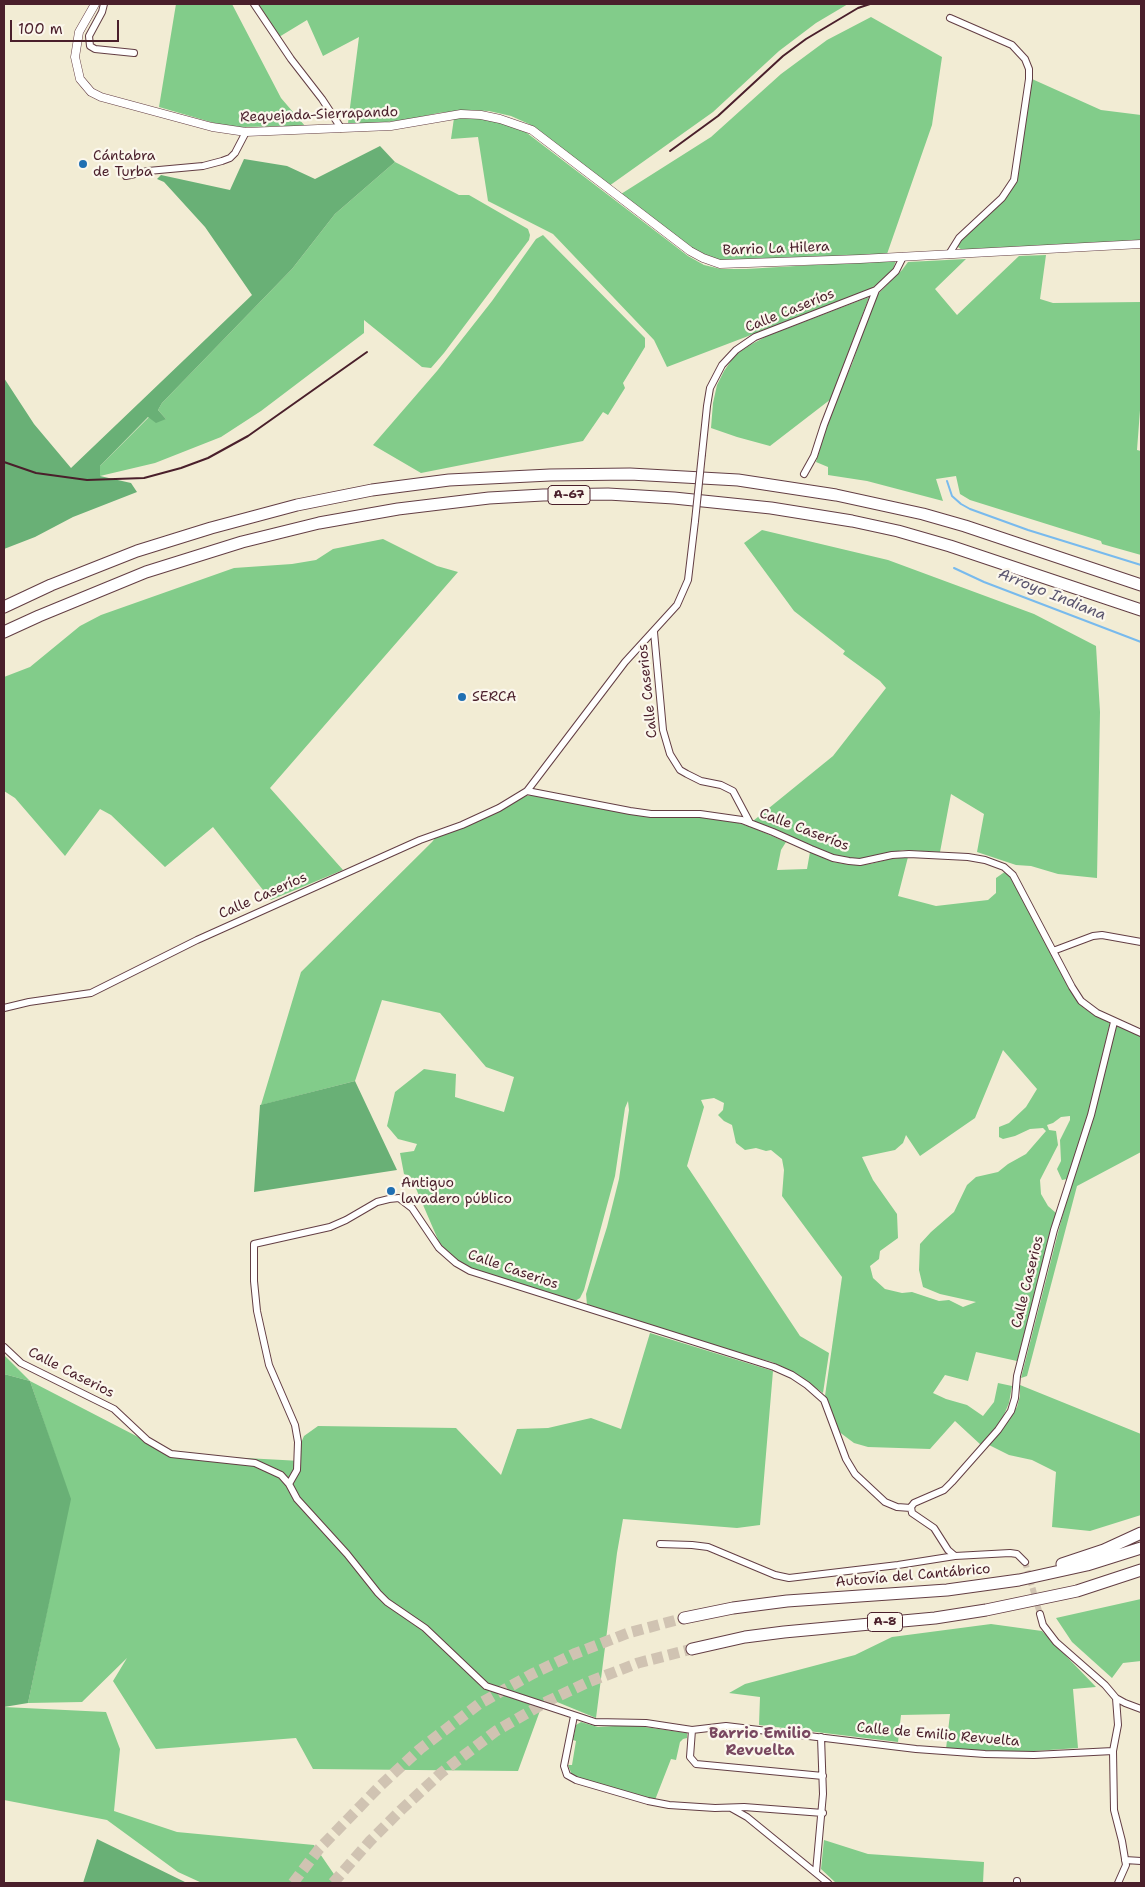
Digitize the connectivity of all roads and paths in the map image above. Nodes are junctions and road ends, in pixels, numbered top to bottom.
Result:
1 (95, 4) edge
2 (104, 4) edge
3 (254, 4) edge
4 (950, 18) dead end
5 (134, 53) dead end
6 (341, 128) junction
7 (246, 132) junction
8 (126, 176) dead end
9 (600, 183) joint
10 (1141, 244) edge
11 (949, 254) junction
12 (902, 257) junction
13 (876, 290) junction
14 (804, 474) dead end
15 (1141, 585) edge
16 (4, 607) edge
17 (1141, 610) edge
18 (4, 632) edge
19 (654, 632) junction
20 (528, 790) junction
21 (750, 823) junction
22 (1141, 942) edge
23 (1054, 952) junction
24 (4, 1008) edge
25 (1114, 1022) junction
26 (1141, 1033) edge
27 (4, 1347) edge
28 (289, 1484) junction
29 (911, 1508) junction
30 (1141, 1534) edge
31 (660, 1544) dead end
32 (1141, 1548) edge
33 (955, 1556) junction
34 (1025, 1562) dead end
35 (1141, 1570) edge
36 (1141, 1576) edge
37 (1077, 1590) junction
38 (918, 1591) junction
39 (1040, 1614) tunnel mouth
40 (684, 1618) tunnel mouth
41 (692, 1649) tunnel mouth
42 (1116, 1698) junction
43 (1141, 1709) edge
44 (574, 1716) junction
45 (692, 1730) junction
46 (821, 1737) junction
47 (1113, 1750) junction
48 (823, 1776) junction
49 (731, 1808) junction
50 (823, 1813) junction
51 (1125, 1860) junction
52 (1141, 1861) edge
53 (816, 1872) junction
54 (828, 1883) edge
55 (1118, 1883) edge

1 - 7 street, Requejada-Sierrapando
2 - 5 street
3 - 6 street
4 - 11 street
6 - 7 street, Requejada-Sierrapando
6 - 9 street, Requejada-Sierrapando
7 - 8 street
9 - 12 street, Barrio La Hilera
10 - 11 street, Barrio La Hilera
11 - 12 street, Barrio La Hilera
12 - 13 street, Calle Caseríos
13 - 14 street, Calle Caseríos
13 - 19 street, Calle Caseríos, bridge
15 - 16 highway, A-67
17 - 18 highway, A-67
19 - 20 street, Calle Caseríos
19 - 21 street, Calle Caserios
20 - 21 street, Calle Caseríos
20 - 24 street, Calle Caseríos
21 - 23 street, Calle Caseríos
22 - 23 street
23 - 25 street
25 - 26 street
25 - 29 street, Calle Caserios
27 - 28 street, Calle Caserios
28 - 29 street, Calle Caserios
28 - 44 street, Calle Caserios
29 - 33 street
30 - 38 highway
31 - 33 street
32 - 38 highway, Autovía del Cantábrico / A-8
33 - 34 street
35 - 37 highway, A-8
36 - 37 highway
37 - 41 highway, A-8
38 - 40 highway, Autovía del Cantábrico / A-8
39 - 42 street
42 - 43 street
42 - 47 street
44 - 45 street, Calle Caserios
44 - 49 street
45 - 46 street, Calle de Emilio Revuelta
45 - 48 street
46 - 47 street, Calle de Emilio Revuelta
46 - 48 street
47 - 51 street
48 - 50 street
49 - 50 street
49 - 53 street
50 - 53 street
51 - 52 street
51 - 55 street
53 - 54 street

